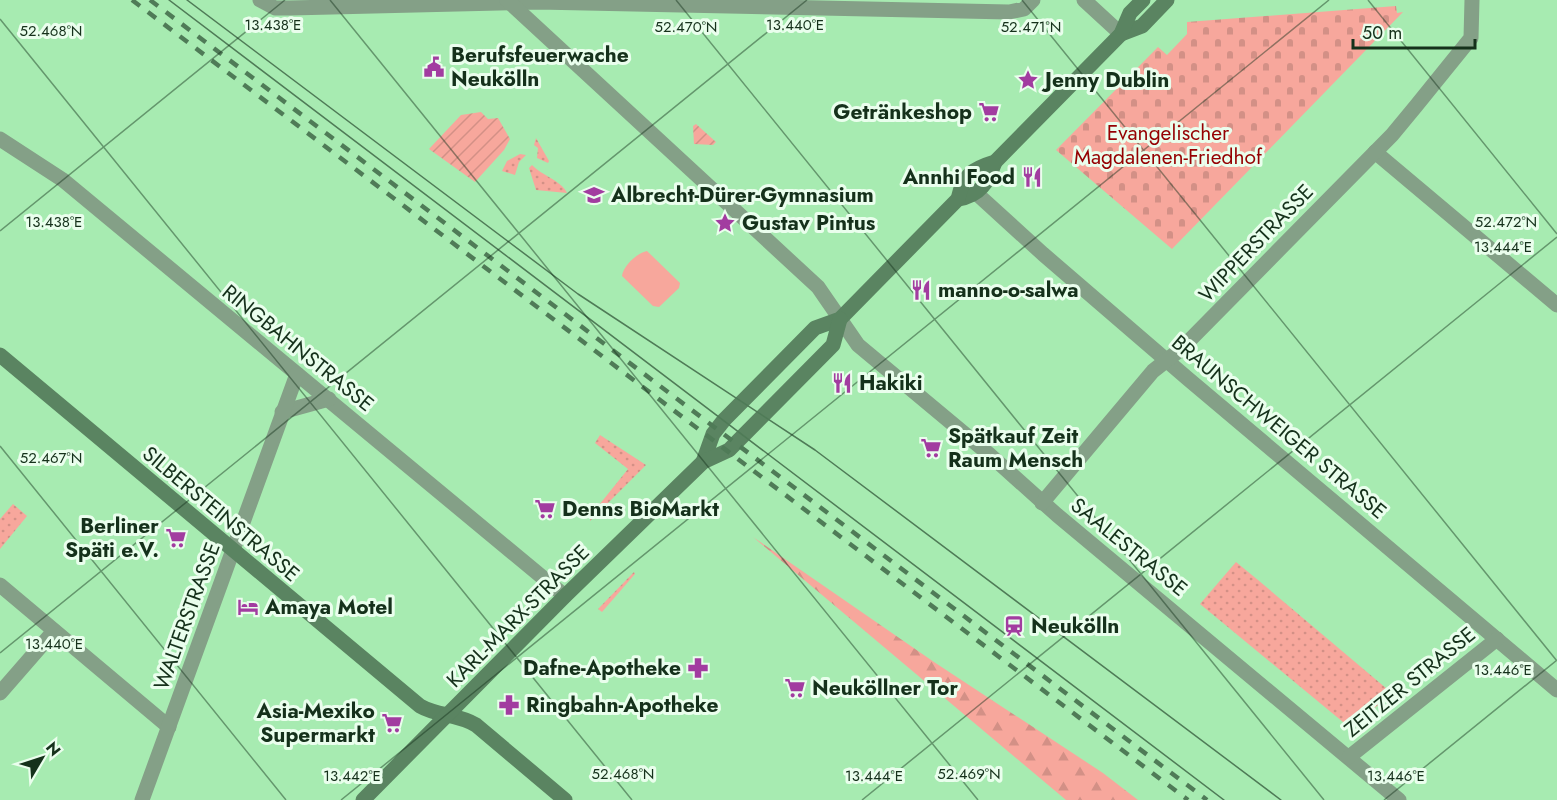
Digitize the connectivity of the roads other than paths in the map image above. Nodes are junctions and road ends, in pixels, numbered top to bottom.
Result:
1 (1033, 0) edge
2 (1084, 0) edge
3 (1143, 0) edge
4 (1167, 0) edge
5 (1472, 0) edge
6 (509, 1) edge
7 (264, 3) edge
8 (687, 3) edge
9 (1121, 34) junction
10 (0, 139) edge
11 (1375, 152) junction
12 (995, 162) junction
13 (976, 193) junction
14 (958, 199) junction
15 (1557, 305) edge
16 (840, 319) junction
17 (0, 355) edge
18 (1167, 360) junction
19 (297, 374) junction
20 (328, 399) junction
21 (282, 412) junction
22 (703, 462) junction
23 (1042, 503) junction
24 (233, 552) junction
25 (0, 585) edge
26 (565, 596) junction
27 (54, 631) junction
28 (1497, 639) junction
29 (1557, 690) edge
30 (0, 693) edge
31 (449, 714) junction
32 (169, 727) junction
33 (1349, 757) junction
34 (142, 800) edge
35 (363, 800) edge
36 (565, 800) edge
37 (1399, 800) edge

1 - 8 street
2 - 9 street
3 - 9 main road, KARL-MARX-STRASSE
4 - 9 main road, KARL-MARX-STRASSE
5 - 11 street, WIPPERSTRASSE
6 - 7 street
6 - 8 street
6 - 16 street, SAALESTRASSE
9 - 12 main road, KARL-MARX-STRASSE
10 - 19 street, RINGBAHNSTRASSE
11 - 15 street
11 - 18 street, WIPPERSTRASSE
12 - 13 main road, KARL-MARX-STRASSE
12 - 14 main road, KARL-MARX-STRASSE
13 - 14 main road, KARL-MARX-STRASSE
13 - 18 street, BRAUNSCHWEIGER STRASSE
14 - 16 main road, KARL-MARX-STRASSE
16 - 22 main road, KARL-MARX-STRASSE
16 - 22 main road, KARL-MARX-STRASSE
16 - 23 street, SAALESTRASSE
17 - 24 main road, SILBERSTEINSTRASSE
18 - 23 street, WIPPERSTRASSE
18 - 28 street, BRAUNSCHWEIGER STRASSE
19 - 20 street, RINGBAHNSTRASSE
19 - 21 street, WALTERSTRASSE
20 - 21 street
20 - 26 street, RINGBAHNSTRASSE
21 - 24 street, WALTERSTRASSE
22 - 26 main road, KARL-MARX-STRASSE
23 - 33 street, SAALESTRASSE
24 - 31 main road, SILBERSTEINSTRASSE
24 - 32 street, WALTERSTRASSE
25 - 27 street
26 - 31 main road, KARL-MARX-STRASSE
27 - 30 street
27 - 32 street
28 - 29 street, BRAUNSCHWEIGER STRASSE
28 - 33 street, ZEITZER STRASSE
31 - 35 main road, KARL-MARX-STRASSE
31 - 36 main road, SILBERSTEINSTRASSE
32 - 34 street, WALTERSTRASSE
33 - 37 street, SAALESTRASSE

